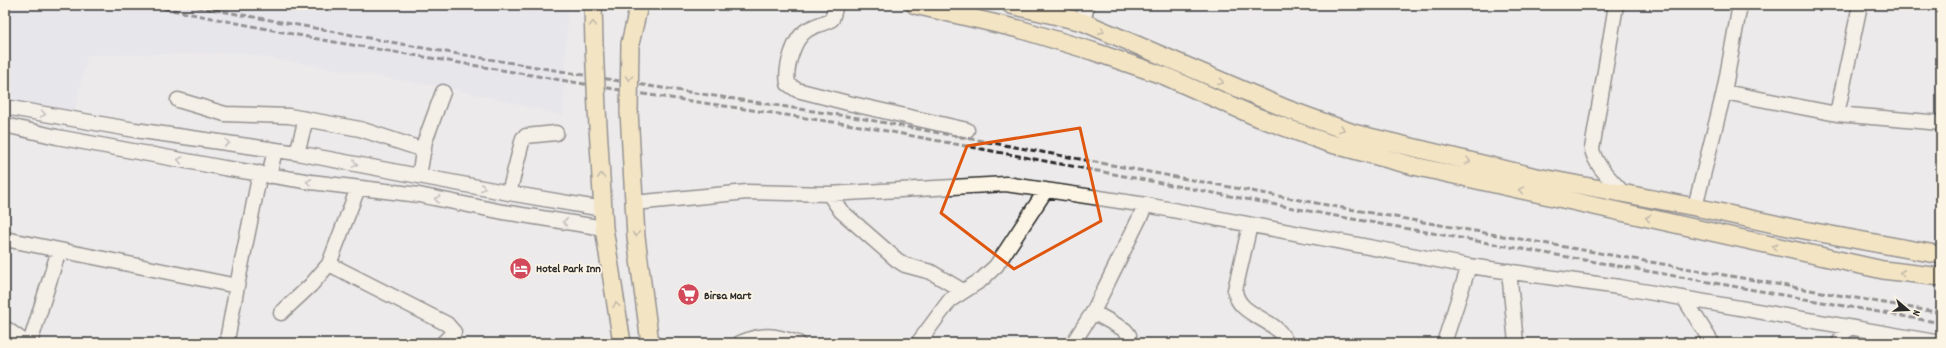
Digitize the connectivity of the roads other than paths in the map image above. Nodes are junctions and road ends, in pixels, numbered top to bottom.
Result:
1 (593, 5) edge
2 (628, 5) edge
3 (639, 5) edge
4 (836, 5) edge
5 (915, 5) edge
6 (1011, 5) edge
7 (1087, 5) edge
8 (1616, 5) edge
9 (1740, 5) edge
10 (1860, 5) edge
11 (1083, 22) junction
12 (630, 44) junction
13 (443, 92) dead end
14 (1724, 92) junction
15 (178, 100) dead end
16 (5, 107) edge
17 (1837, 114) junction
18 (306, 119) junction
19 (1941, 123) edge
20 (5, 125) edge
21 (968, 130) dead end
22 (556, 133) dead end
23 (275, 150) junction
24 (424, 150) junction
25 (297, 153) junction
26 (265, 175) junction
27 (419, 176) junction
28 (358, 188) junction
29 (1046, 190) junction
30 (508, 193) junction
31 (1623, 193) junction
32 (828, 194) junction
33 (634, 203) junction
34 (1146, 205) junction
35 (1695, 207) junction
36 (603, 208) junction
37 (1714, 211) junction
38 (1250, 225) junction
39 (604, 228) junction
40 (1710, 232) junction
41 (5, 239) edge
42 (59, 250) junction
43 (1941, 255) edge
44 (329, 264) junction
45 (1469, 266) junction
46 (1509, 271) junction
47 (1941, 278) edge
48 (237, 286) junction
49 (963, 291) junction
50 (1684, 298) junction
51 (1093, 312) junction
52 (281, 313) dead end
53 (5, 328) edge
54 (1847, 328) junction
55 (228, 335) dead end
56 (619, 339) edge
57 (26, 343) edge
58 (30, 343) edge
59 (443, 343) edge
60 (650, 343) edge
61 (740, 343) edge
62 (798, 343) edge
63 (918, 343) edge
64 (1073, 343) edge
65 (1128, 343) edge
66 (1286, 343) edge
67 (1444, 343) edge
68 (1516, 343) edge
69 (1712, 343) edge
70 (1839, 343) edge
71 (1941, 343) edge

36 -> 1 main road, bridge
2 - 12 main road
3 - 12 main road
4 - 21 street
40 -> 5 main road
6 - 11 main road
7 - 11 street
8 - 31 street
9 - 14 street
10 - 17 street
11 -> 31 main road
12 -> 33 main road, bridge
13 - 24 street
14 - 17 street
14 - 35 street
15 - 18 street
16 -> 23 street
17 - 19 street
18 - 24 street
18 - 25 street
26 -> 20 street
22 - 30 street
23 - 25 street
23 - 26 street
24 - 27 street
25 -> 27 street
28 -> 26 street
26 - 48 street
27 -> 30 street
39 -> 28 street
28 - 44 street
29 - 32 street
29 - 34 street
29 - 49 street
30 - 36 street
31 - 35 main road
32 - 33 street
32 - 49 street
33 -> 60 main road
34 - 38 street
34 - 51 street
35 - 37 main road
36 - 39 main road
37 - 40 main road
37 - 43 main road
38 - 45 street
38 - 66 street
56 -> 39 main road
47 -> 40 main road
41 - 42 street
42 - 48 street
42 - 58 street
44 - 52 street
44 - 59 street
45 - 46 street
45 - 67 street
46 - 50 street
46 - 68 street
48 - 55 street
49 - 63 street
50 - 54 street
50 - 69 street
51 - 64 street
51 - 65 street
53 - 57 street
54 - 70 street
54 - 71 street
61 - 62 street

